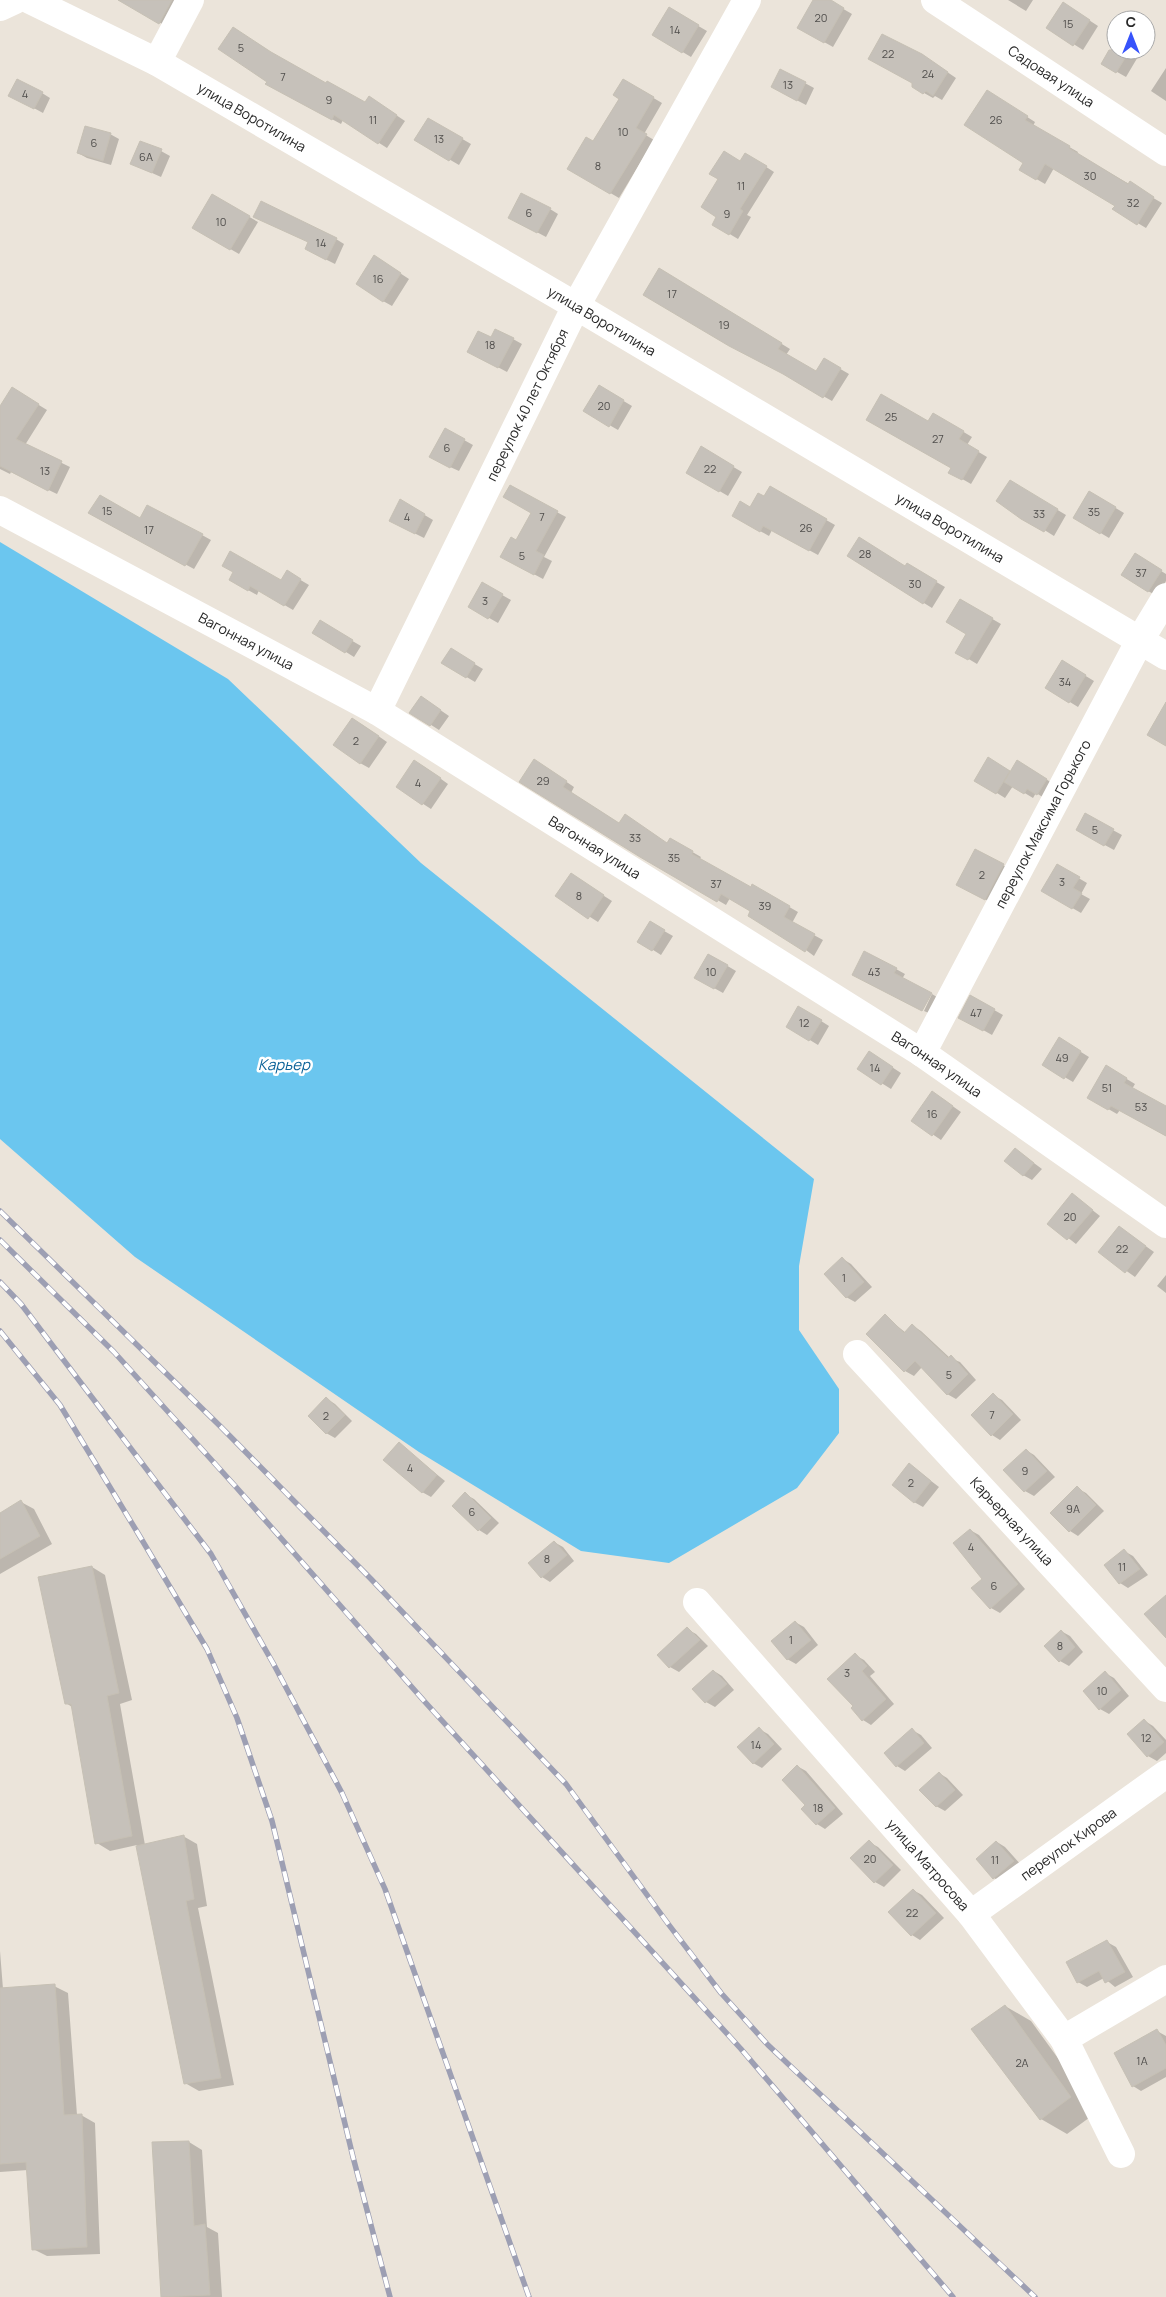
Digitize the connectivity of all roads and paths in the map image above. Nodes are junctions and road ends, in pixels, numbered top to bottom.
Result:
1 (15, 0) edge
2 (30, 0) edge
3 (190, 0) edge
4 (747, 0) edge
5 (935, 0) edge
6 (0, 7) edge
7 (157, 62) junction
8 (1166, 152) edge
9 (576, 306) junction
10 (0, 510) edge
11 (1166, 597) edge
12 (1140, 640) junction
13 (1166, 656) edge
14 (377, 711) junction
15 (922, 1053) junction
16 (1166, 1224) edge
17 (857, 1354) dead end
18 (697, 1602) dead end
19 (1166, 1688) edge
20 (1166, 1774) edge
21 (971, 1914) junction
22 (1166, 1979) edge
23 (1064, 2039) junction
24 (1121, 2154) dead end

1 - 6 street
2 - 7 street, улица Воротилина
3 - 7 street
4 - 9 street, переулок 40 лет Октября
5 - 8 street, Садовая улица
7 - 9 street, улица Воротилина
9 - 12 street, улица Воротилина
9 - 14 street, переулок 40 лет Октября
10 - 14 street, Вагонная улица
11 - 12 street, переулок Максима Горького
12 - 13 street, улица Воротилина
12 - 15 street, переулок Максима Горького
14 - 15 street, Вагонная улица
15 - 16 street, Вагонная улица
17 - 19 street, Карьерная улица
18 - 21 street, улица Матросова
20 - 21 street, переулок Кирова
21 - 23 street, улица Матросова
22 - 23 street
23 - 24 street, улица Матросова

